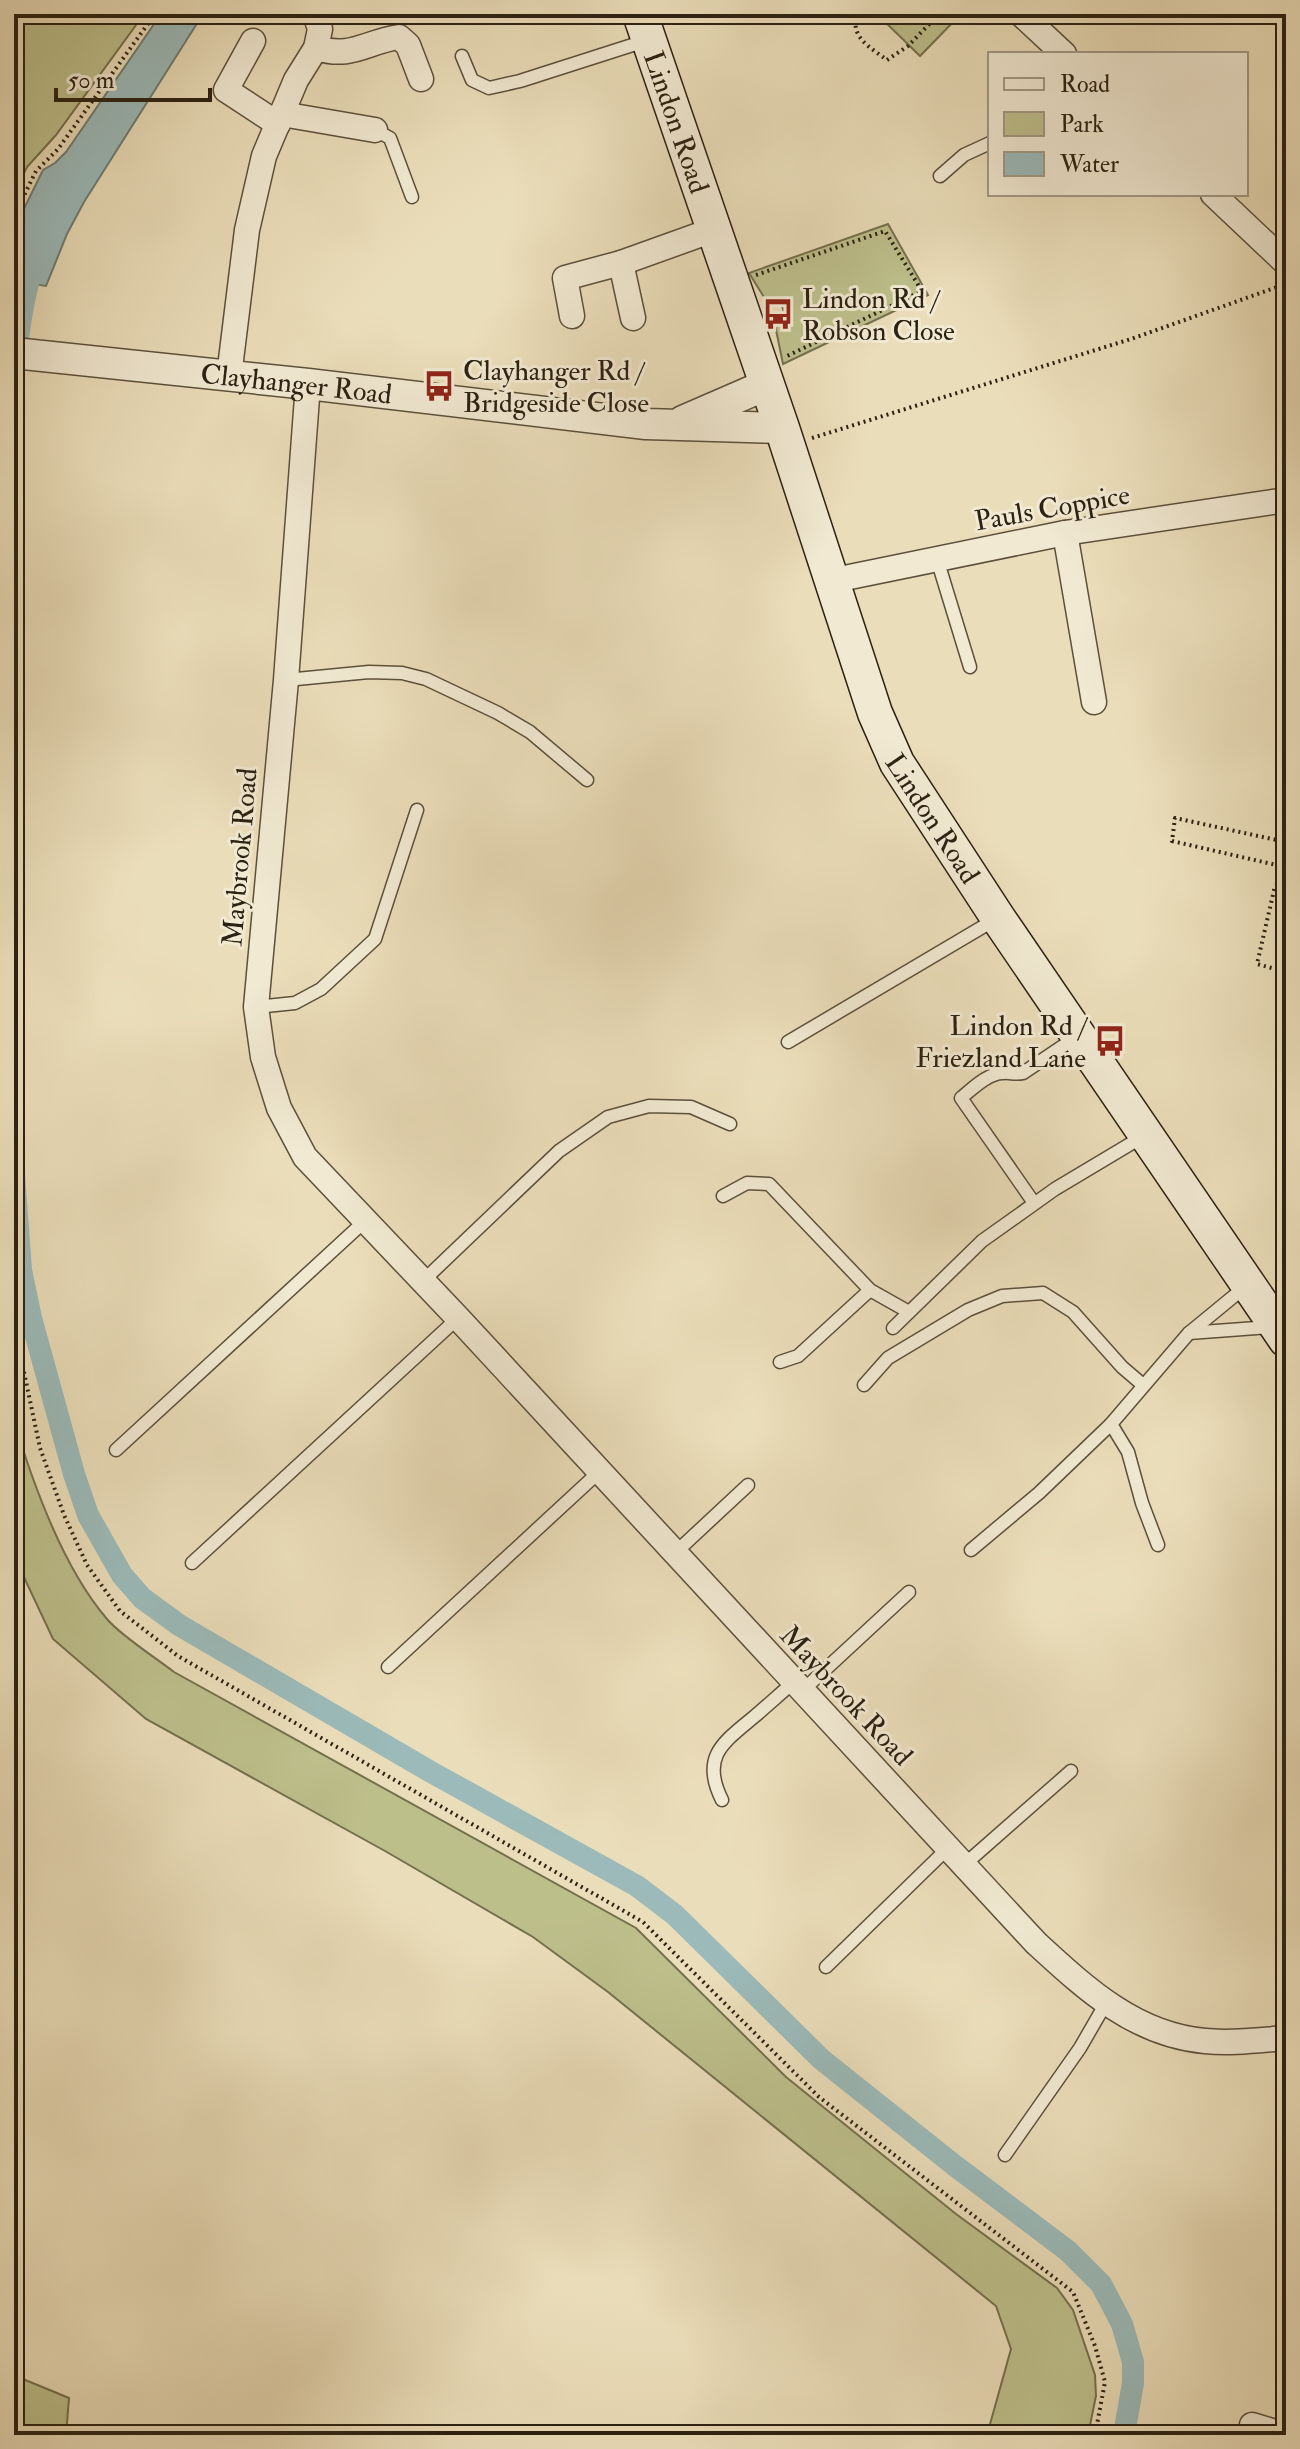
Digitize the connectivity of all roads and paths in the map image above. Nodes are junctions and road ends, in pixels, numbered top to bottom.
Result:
1 (155, 14) edge
2 (315, 14) edge
3 (858, 14) edge
4 (939, 14) edge
5 (1021, 14) edge
6 (644, 27) edge
7 (253, 41) dead end
8 (316, 48) junction
9 (1062, 52) edge
10 (462, 56) dead end
11 (421, 79) dead end
12 (280, 119) junction
13 (375, 130) joint
14 (988, 144) edge
15 (940, 176) dead end
16 (1215, 196) edge
17 (412, 197) dead end
18 (14, 216) edge
19 (713, 230) junction
20 (621, 263) junction
21 (1286, 263) edge
22 (731, 284) junction
23 (1286, 284) edge
24 (572, 316) dead end
25 (633, 318) dead end
26 (28, 354) edge
27 (229, 376) junction
28 (763, 377) junction
29 (308, 384) junction
30 (673, 425) junction
31 (784, 437) junction
32 (1286, 500) edge
33 (1065, 533) junction
34 (937, 559) junction
35 (830, 581) junction
36 (970, 667) dead end
37 (286, 680) junction
38 (1095, 702) dead end
39 (587, 780) dead end
40 (417, 810) dead end
41 (1286, 842) edge
42 (1286, 865) edge
43 (998, 918) junction
44 (1286, 972) edge
45 (256, 1007) junction
46 (1079, 1036) junction
47 (788, 1042) dead end
48 (730, 1124) dead end
49 (1145, 1135) junction
50 (723, 1196) dead end
51 (1034, 1203) junction
52 (366, 1220) junction
53 (423, 1281) junction
54 (1247, 1286) junction
55 (870, 1290) junction
56 (909, 1312) junction
57 (458, 1318) junction
58 (14, 1325) edge
59 (893, 1328) dead end
60 (1189, 1333) junction
61 (1281, 1334) edge
62 (780, 1362) dead end
63 (864, 1385) dead end
64 (1143, 1385) junction
65 (1111, 1424) junction
66 (116, 1450) dead end
67 (599, 1472) junction
68 (748, 1485) dead end
69 (1158, 1545) dead end
70 (971, 1550) dead end
71 (675, 1553) junction
72 (192, 1563) dead end
73 (909, 1592) dead end
74 (388, 1667) dead end
75 (798, 1686) junction
76 (1071, 1771) dead end
77 (722, 1800) dead end
78 (956, 1857) junction
79 (826, 1967) dead end
80 (1106, 2003) junction
81 (1286, 2042) edge
82 (1005, 2155) dead end
83 (1252, 2425) dead end
84 (1095, 2435) edge
85 (1285, 2435) edge

1 - 18 path
2 - 8 street
3 - 4 path
5 - 9 street
6 - 10 lane
6 - 19 main road, Lindon Road
7 - 12 street
8 - 11 street
8 - 12 street
12 - 13 street
12 - 27 street
13 - 17 lane
14 - 15 lane
16 - 21 street
19 - 20 street, Lindon Road
19 - 22 main road, Lindon Road
20 - 24 street, Lindon Road
20 - 25 street
22 - 28 main road, Lindon Road
22 - 28 path
23 - 31 path
26 - 27 street, Clayhanger Road
27 - 29 street, Clayhanger Road
28 - 30 street, Clayhanger Road
28 - 31 main road, Lindon Road
29 - 30 street, Clayhanger Road
29 - 37 street, Maybrook Road
30 - 31 street, Clayhanger Road
31 - 35 main road, Lindon Road
32 - 33 street, Pauls Coppice
33 - 34 street, Pauls Coppice
33 - 38 street
34 - 35 street, Pauls Coppice
34 - 36 lane
35 - 43 main road, Lindon Road
37 - 39 lane
37 - 45 street, Maybrook Road
40 - 45 lane
41 - 42 path
42 - 44 path
43 - 46 main road, Lindon Road
43 - 47 lane
45 - 52 street, Maybrook Road
46 - 49 main road, Lindon Road
46 - 51 lane
48 - 53 lane
49 - 51 lane
49 - 54 main road, Lindon Road
50 - 55 lane
51 - 56 lane
52 - 53 street, Maybrook Road
52 - 66 lane
53 - 57 street, Maybrook Road
54 - 60 lane
54 - 61 main road, Lindon Road
55 - 56 lane
55 - 62 lane
56 - 59 lane
57 - 67 street, Maybrook Road
57 - 72 lane
58 - 84 path
60 - 61 lane
60 - 64 lane
63 - 64 lane
64 - 65 lane
65 - 69 lane
65 - 70 lane
67 - 71 street, Maybrook Road
67 - 74 lane
68 - 71 lane
71 - 75 street, Maybrook Road
73 - 75 lane
75 - 77 lane
75 - 78 street, Maybrook Road
76 - 78 lane
78 - 79 lane
78 - 80 street, Maybrook Road
80 - 81 street, Maybrook Road
80 - 82 lane
83 - 85 street

